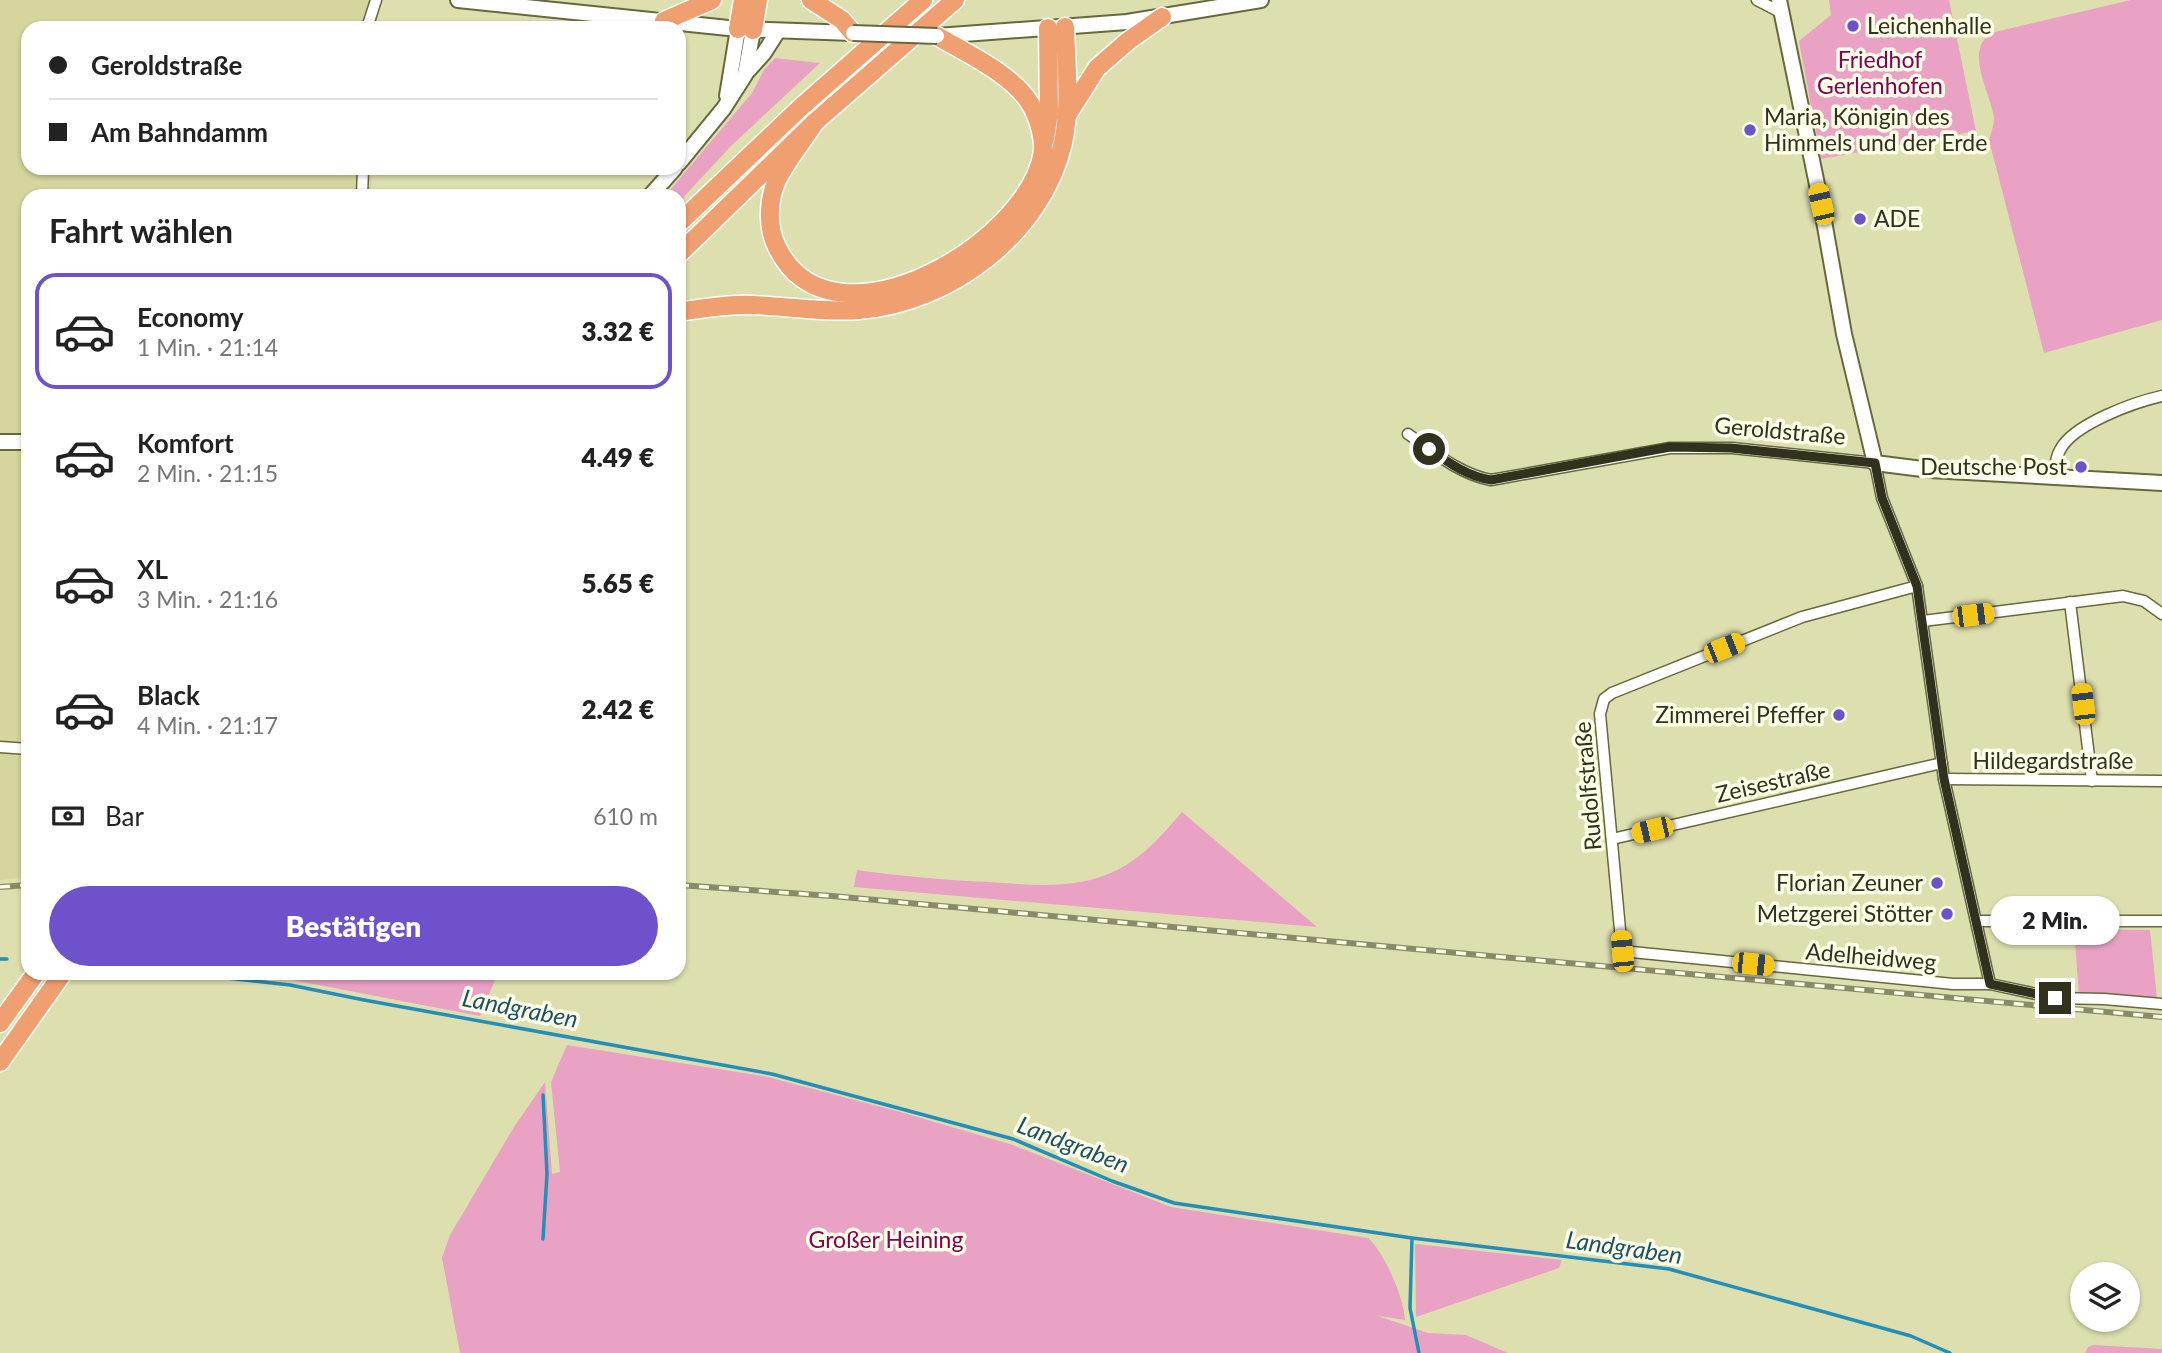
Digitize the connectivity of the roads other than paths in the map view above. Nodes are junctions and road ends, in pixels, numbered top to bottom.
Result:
1 (376, 0) edge
2 (458, 0) edge
3 (712, 0) edge
4 (743, 0) edge
5 (758, 0) edge
6 (811, 0) edge
7 (923, 0) edge
8 (955, 0) edge
9 (1261, 0) edge
10 (1757, 0) edge
11 (1780, 6) edge
12 (1162, 17) junction
13 (369, 21) edge
14 (664, 21) joint
15 (686, 23) edge
16 (847, 27) junction
17 (1056, 27) junction
18 (746, 29) junction
19 (778, 31) junction
20 (937, 36) junction
21 (745, 75) junction
22 (724, 108) junction
23 (1066, 117) junction
24 (816, 122) junction
25 (1043, 149) junction
26 (686, 154) edge
27 (669, 175) edge
28 (656, 189) edge
29 (686, 216) edge
30 (686, 247) edge
31 (686, 311) edge
32 (2162, 396) edge
33 (1408, 434) dead end
34 (0, 442) edge
35 (21, 442) edge
36 (1875, 463) junction
37 (2054, 477) junction
38 (2162, 483) edge
39 (1917, 586) junction
40 (2070, 602) junction
41 (2162, 614) edge
42 (1923, 621) junction
43 (0, 747) edge
44 (21, 748) edge
45 (1942, 763) junction
46 (1944, 779) junction
47 (2092, 781) junction
48 (2162, 781) edge
49 (1612, 839) junction
50 (1976, 921) junction
51 (2162, 921) edge
52 (1622, 951) joint
53 (31, 980) edge
54 (58, 980) edge
55 (1990, 984) junction
56 (2162, 1004) edge
57 (0, 1023) edge
58 (0, 1062) edge

1 - 13 street
2 - 14 street
3 - 14 highway
4 - 18 highway
5 - 18 highway
6 - 16 highway
7 - 29 highway
8 - 24 highway
9 - 12 street
10 - 11 street
11 - 36 street
12 - 17 street
12 - 23 highway
15 - 18 street
16 - 19 street
16 - 20 street, bridge
17 - 20 street
17 - 23 highway
17 - 25 highway
18 - 19 street
18 - 21 street
18 - 22 street
19 - 21 street
20 - 25 highway
21 - 22 street
22 - 26 street
23 - 31 highway
24 - 25 highway
24 - 30 highway
27 - 28 street
32 - 37 street
33 - 36 street, Geroldstraße
34 - 35 street
36 - 37 street, Geroldstraße
36 - 39 street
37 - 38 street, Geroldstraße
39 - 42 street
39 - 49 street, Rudolfstraße
40 - 41 street
40 - 42 street
40 - 47 street
42 - 45 street
43 - 44 street
45 - 46 street
45 - 49 street, Zeisestraße
46 - 47 street, Hildegardstraße
46 - 50 street
47 - 48 street, Hildegardstraße
49 - 52 street, Rudolfstraße
50 - 51 street
50 - 55 street
52 - 55 street, Adelheidweg
53 - 57 highway
54 - 58 highway
55 - 56 street, Adelheidweg

